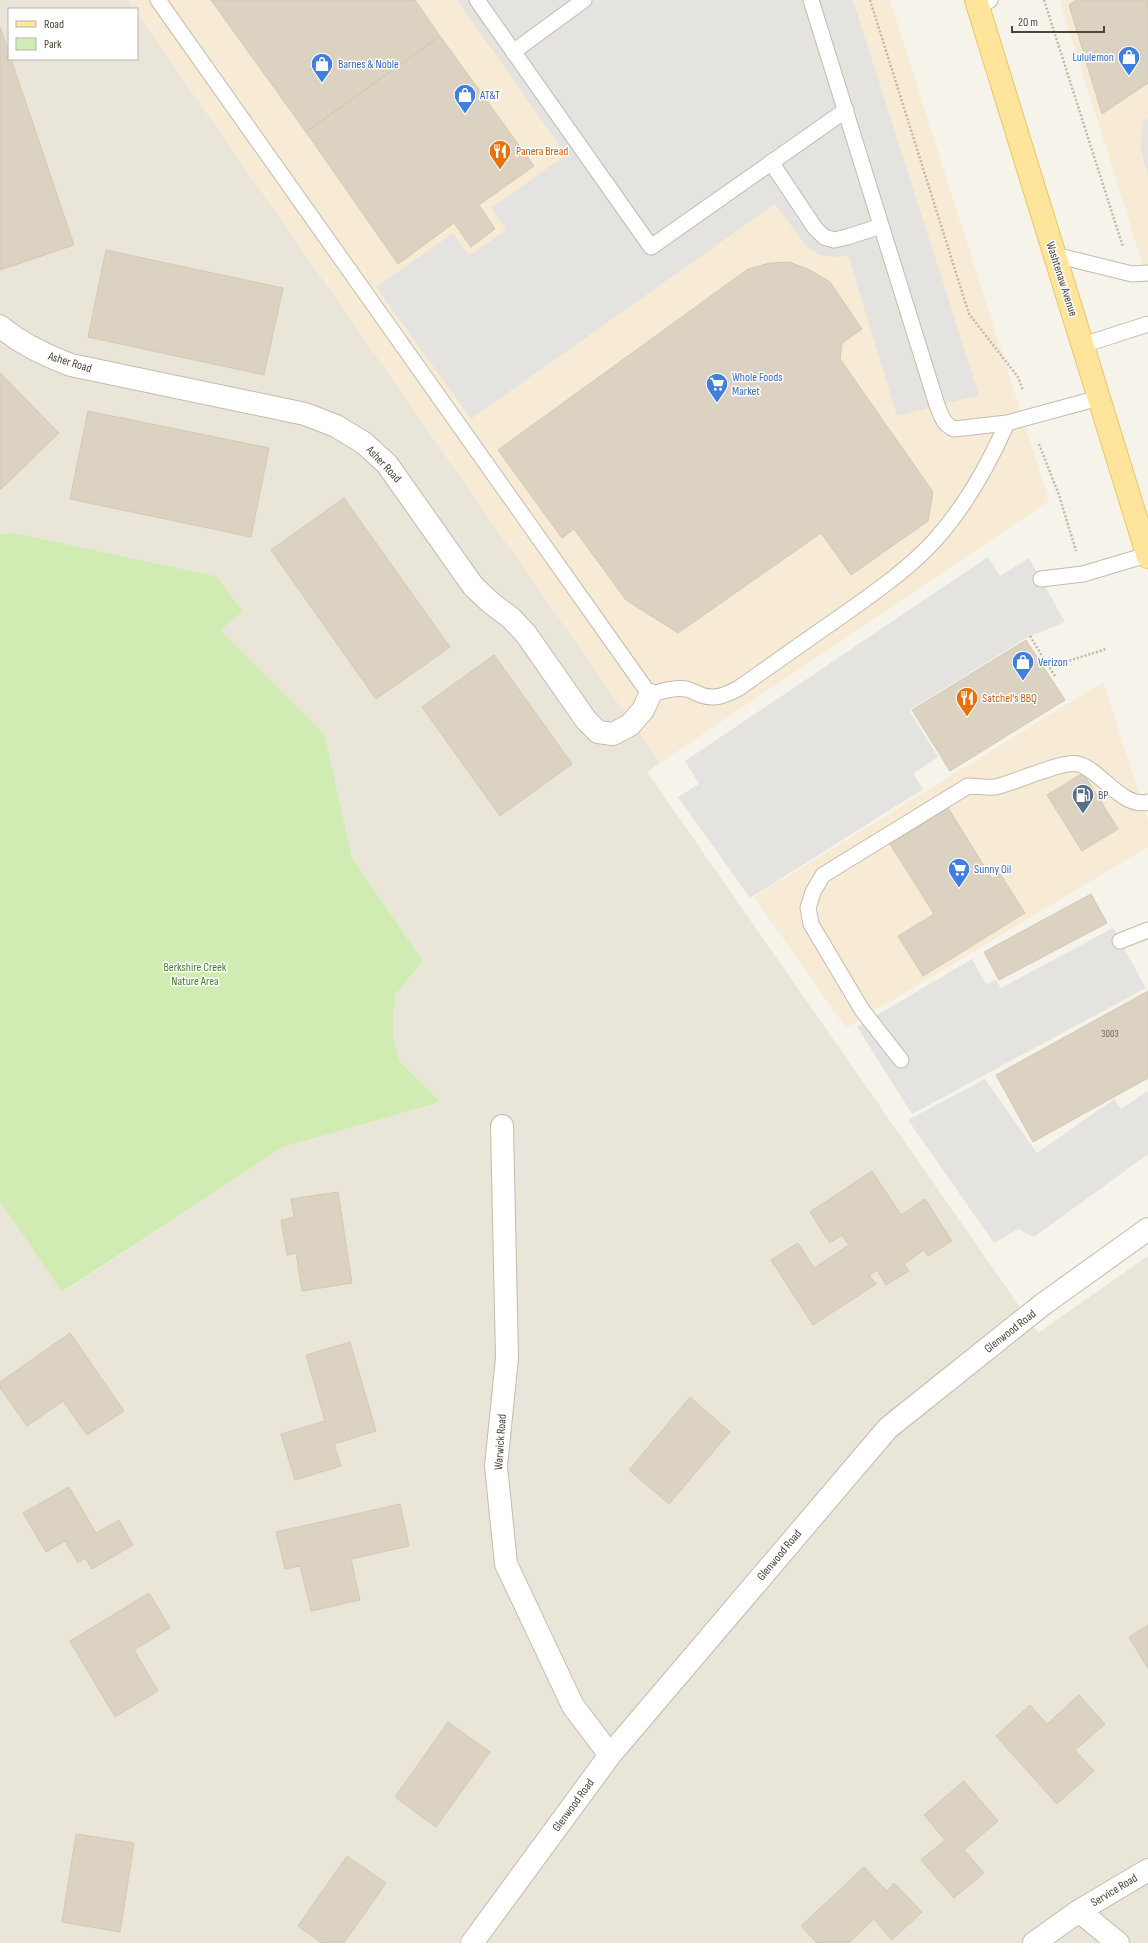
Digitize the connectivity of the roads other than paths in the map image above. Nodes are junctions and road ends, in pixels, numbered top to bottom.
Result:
1 (158, 0) edge
2 (477, 0) edge
3 (584, 0) edge
4 (811, 0) edge
5 (981, 3) edge
6 (513, 52) junction
7 (846, 110) junction
8 (771, 162) junction
9 (881, 226) junction
10 (1054, 255) junction
11 (1148, 273) edge
12 (1148, 324) edge
13 (0, 326) edge
14 (1083, 345) junction
15 (1099, 398) junction
16 (1007, 423) junction
17 (1148, 556) edge
18 (1041, 579) dead end
19 (650, 695) junction
20 (1148, 802) edge
21 (1148, 930) edge
22 (1120, 942) dead end
23 (901, 1060) dead end
24 (502, 1126) dead end
25 (1148, 1229) edge
26 (610, 1754) junction
27 (1148, 1870) edge
28 (1079, 1911) junction
29 (472, 1943) edge
30 (1034, 1943) edge
31 (1118, 1943) edge

1 - 19 lane
2 - 6 lane
3 - 6 lane
4 - 7 lane
5 - 10 main road, Washtenaw Avenue
6 - 8 lane
7 - 8 lane
7 - 9 lane
8 - 9 lane
9 - 16 lane
10 - 11 lane
10 - 14 main road, Washtenaw Avenue
12 - 14 lane
13 - 19 street, Asher Road
14 - 15 main road, Washtenaw Avenue
15 - 16 lane
15 - 17 main road, Washtenaw Avenue
16 - 19 lane
17 - 18 lane
20 - 23 lane
21 - 22 lane
24 - 26 street, Warwick Road
25 - 26 street, Glenwood Road
26 - 29 street, Glenwood Road
27 - 28 street, Service Road
28 - 30 street, Service Road
28 - 31 street, Service Road

